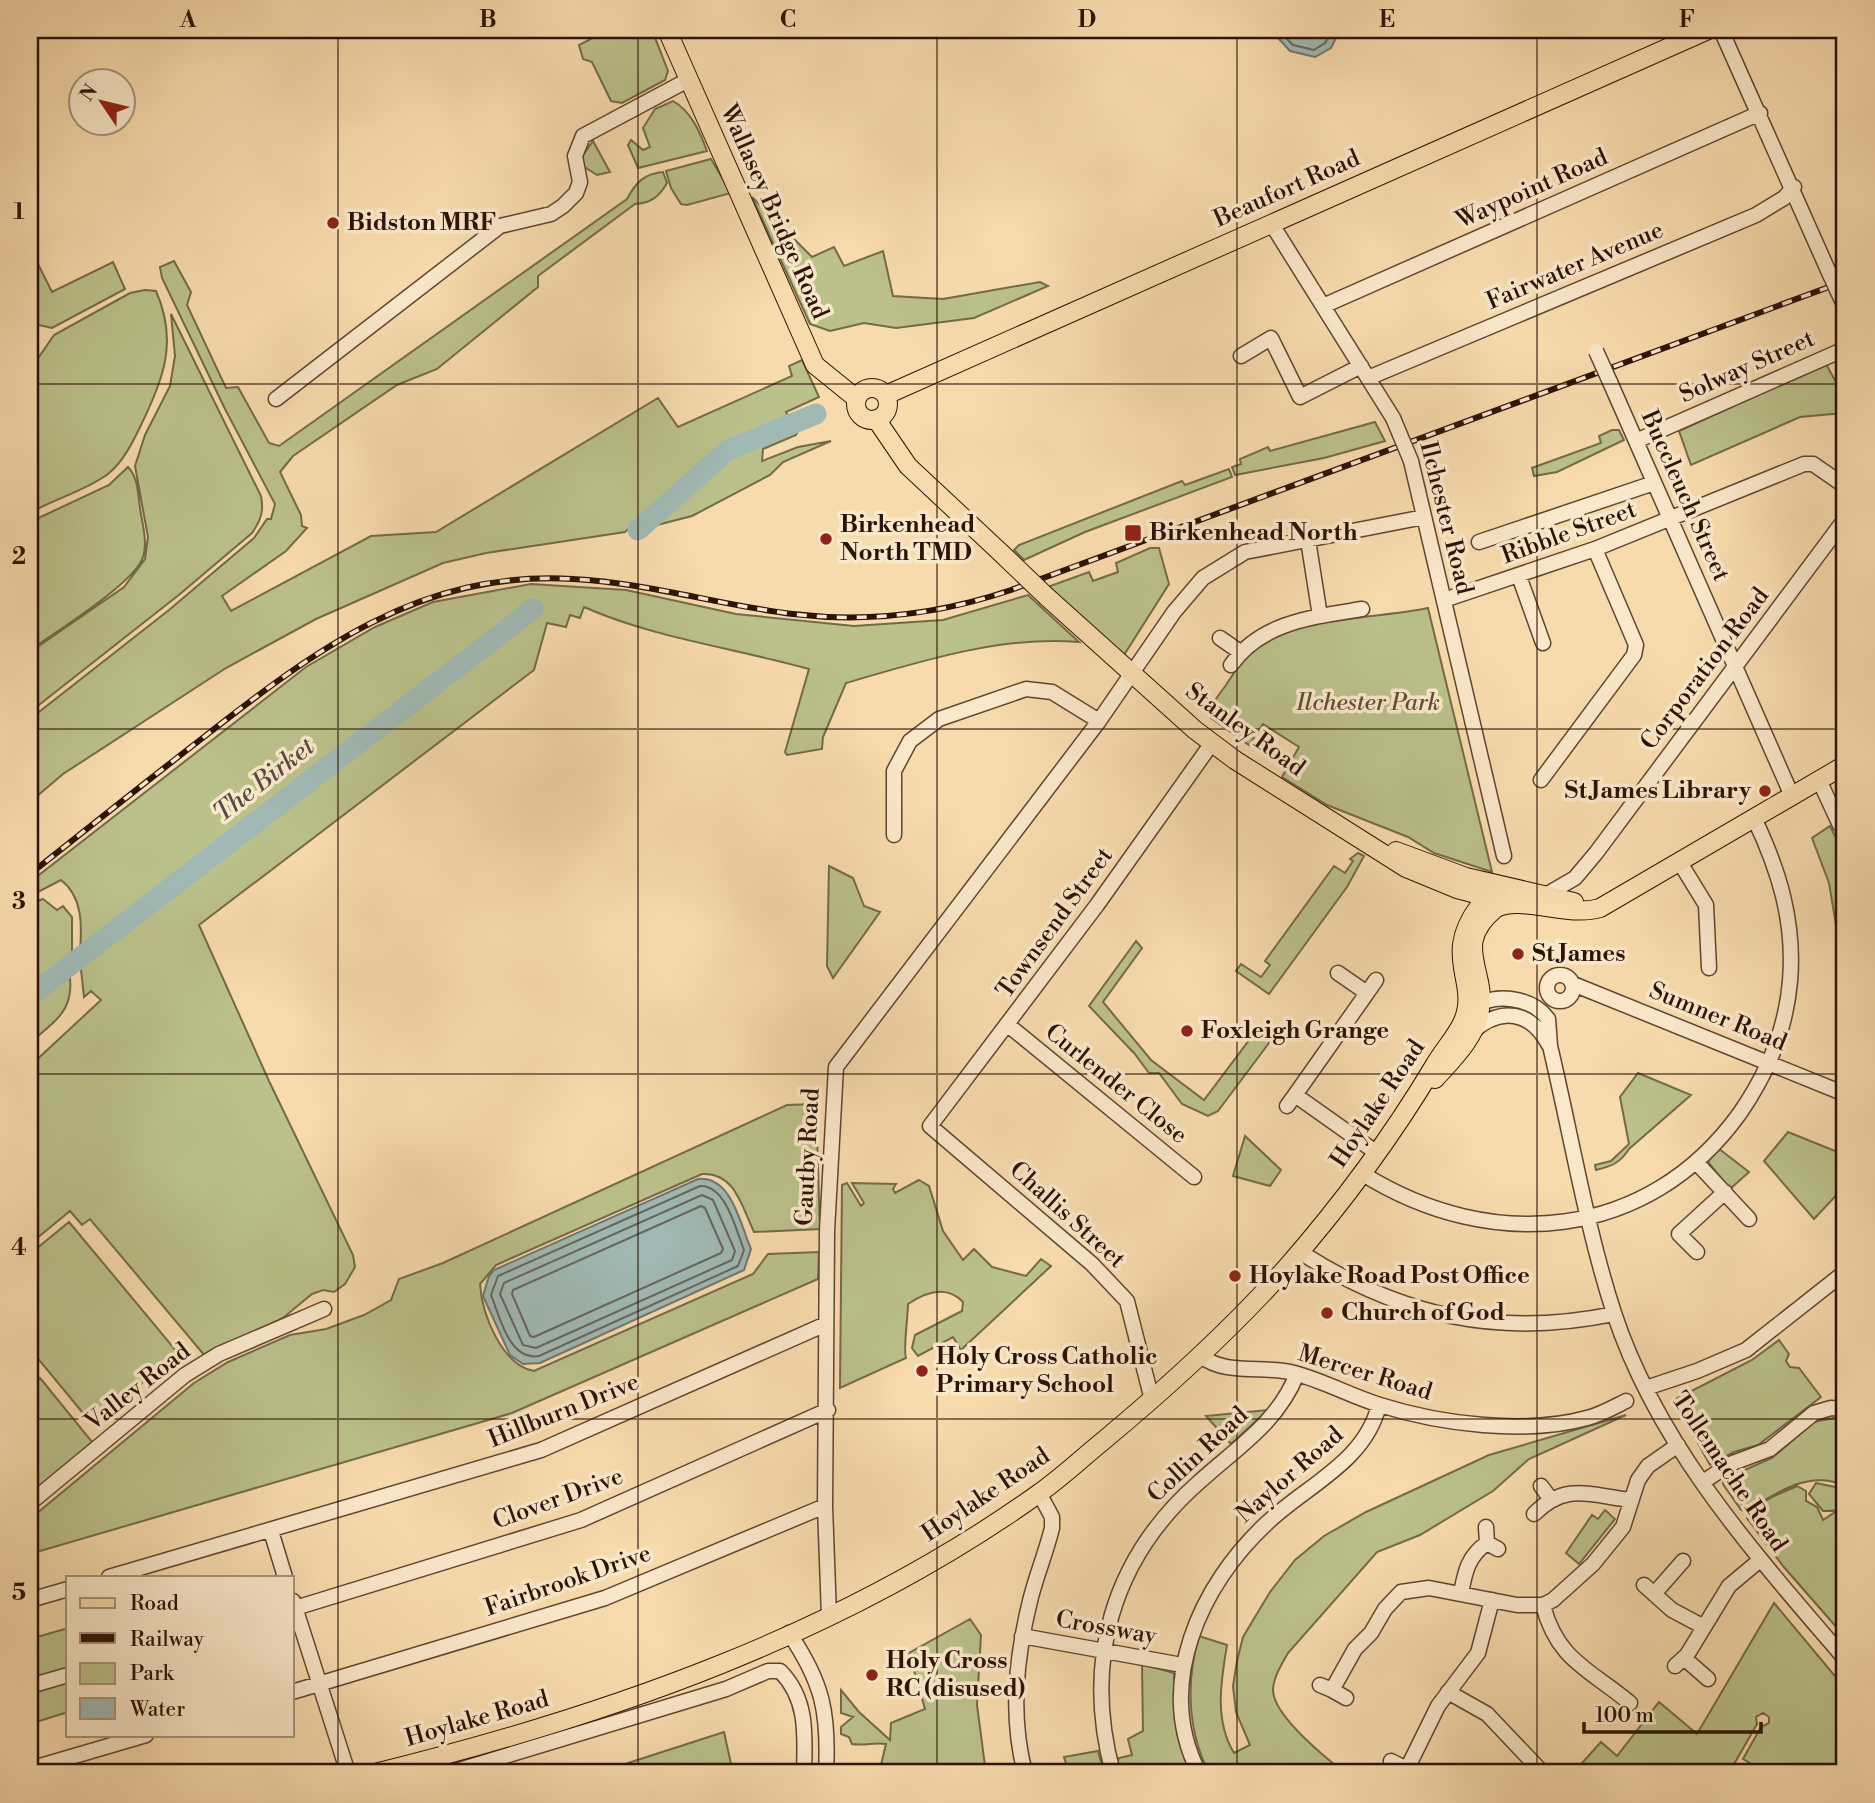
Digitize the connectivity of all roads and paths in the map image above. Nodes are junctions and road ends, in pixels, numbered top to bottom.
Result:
1 (667, 30) edge
2 (1708, 30) edge
3 (1721, 30) edge
4 (688, 80) junction
5 (1760, 113) junction
6 (1794, 187) junction
7 (1271, 223) junction
8 (1323, 306) junction
9 (1845, 307) edge
10 (1596, 351) dead end
11 (1838, 352) dead end
12 (1241, 356) dead end
13 (1364, 372) junction
14 (886, 395) junction
15 (276, 399) dead end
16 (857, 399) junction
17 (876, 419) junction
18 (1636, 441) junction
19 (1654, 483) junction
20 (1845, 486) edge
21 (1424, 517) junction
22 (1845, 519) edge
23 (1670, 520) junction
24 (1308, 540) junction
25 (1595, 549) junction
26 (1494, 554) dead end
27 (1519, 576) junction
28 (1444, 600) junction
29 (1362, 609) dead end
30 (1320, 616) junction
31 (1220, 638) dead end
32 (1543, 643) dead end
33 (1240, 652) junction
34 (1231, 665) dead end
35 (1735, 667) junction
36 (1133, 674) junction
37 (1099, 721) junction
38 (1212, 743) junction
39 (1845, 765) edge
40 (1541, 780) dead end
41 (1819, 780) junction
42 (1792, 796) junction
43 (1754, 818) junction
44 (1840, 825) dead end
45 (894, 835) dead end
46 (1504, 856) dead end
47 (1679, 861) junction
48 (1575, 878) junction
49 (1467, 884) junction
50 (1503, 887) junction
51 (1624, 892) junction
52 (1544, 896) junction
53 (1486, 897) junction
54 (1585, 902) junction
55 (1516, 904) junction
56 (1481, 915) junction
57 (1709, 968) dead end
58 (1338, 973) dead end
59 (1476, 975) junction
60 (1376, 980) dead end
61 (1573, 984) dead end
62 (1367, 993) junction
63 (1500, 999) junction
64 (1479, 1006) junction
65 (1008, 1025) junction
66 (1467, 1028) junction
67 (1550, 1046) junction
68 (1770, 1063) junction
69 (1845, 1094) edge
70 (930, 1126) joint
71 (1377, 1153) junction
72 (1696, 1162) junction
73 (1363, 1174) junction
74 (1194, 1177) dead end
75 (1725, 1192) junction
76 (1589, 1216) junction
77 (1749, 1219) dead end
78 (1300, 1252) junction
79 (1697, 1252) dead end
80 (1845, 1272) edge
81 (324, 1309) dead end
82 (1614, 1314) junction
83 (826, 1324) junction
84 (1201, 1356) junction
85 (1297, 1374) junction
86 (1646, 1388) junction
87 (1152, 1400) junction
88 (1626, 1401) dead end
89 (1379, 1405) junction
90 (1845, 1409) edge
91 (828, 1410) junction
92 (1678, 1446) junction
93 (1703, 1482) junction
94 (1541, 1486) dead end
95 (1039, 1493) junction
96 (1550, 1498) junction
97 (1630, 1500) junction
98 (30, 1503) edge
99 (825, 1506) junction
100 (1534, 1514) dead end
101 (1486, 1527) dead end
102 (271, 1531) junction
103 (1760, 1560) junction
104 (1682, 1561) dead end
105 (113, 1576) edge
106 (285, 1576) edge
107 (66, 1590) edge
108 (1461, 1593) junction
109 (30, 1600) edge
110 (1492, 1600) junction
111 (294, 1605) edge
112 (1544, 1605) junction
113 (294, 1608) edge
114 (829, 1616) junction
115 (1704, 1627) junction
116 (789, 1633) junction
117 (1022, 1636) junction
118 (1102, 1650) junction
119 (1845, 1659) edge
120 (1182, 1665) junction
121 (66, 1676) edge
122 (1709, 1679) dead end
123 (320, 1684) junction
124 (30, 1686) edge
125 (294, 1691) edge
126 (1448, 1692) junction
127 (1346, 1698) dead end
128 (1630, 1703) dead end
129 (143, 1736) edge
130 (1391, 1761) dead end
131 (827, 1767) edge
132 (30, 1769) edge
133 (1410, 1771) edge
134 (801, 1772) edge
135 (348, 1773) edge
136 (374, 1773) edge
137 (449, 1773) edge
138 (1025, 1773) edge
139 (1113, 1773) edge
140 (1199, 1773) edge
141 (1543, 1773) edge

1 - 4 main road, Wallasey Bridge Road
2 - 7 main road, Beaufort Road
3 - 5 street
4 - 15 street
4 - 16 main road, Wallasey Bridge Road
5 - 6 street
5 - 8 street, Waypoint Road
6 - 9 street, bridge
6 - 13 street, Fairwater Avenue
7 - 8 street, Ilchester Road
7 - 14 main road, Beaufort Road
8 - 13 street, Ilchester Road
10 - 18 street, Buccleuch Street, bridge
11 - 18 street, Solway Street
12 - 13 street, Fairwater Avenue
13 - 21 street, Ilchester Road, bridge
14 - 16 main road
14 - 17 main road
16 - 17 main road
17 - 36 main road, bridge
18 - 19 street, Buccleuch Street
19 - 23 street, Buccleuch Street
19 - 26 street
20 - 23 street, Ribble Street
21 - 24 street, Gautby Road
21 - 28 street, Ilchester Road
22 - 35 street, Corporation Road
23 - 25 street, Ribble Street
23 - 35 street, Buccleuch Street
24 - 30 street
24 - 36 street, Gautby Road
25 - 27 street, Ribble Street
25 - 40 street
27 - 28 street, Ribble Street
27 - 32 street
28 - 46 street, Ilchester Road
29 - 30 street
30 - 33 street
31 - 33 street
33 - 34 street
35 - 42 street, Buccleuch Street
35 - 48 street, Corporation Road
36 - 37 street, Gautby Road
36 - 38 main road, Stanley Road
37 - 45 street
37 - 83 street, Gautby Road
38 - 49 main road, Stanley Road
38 - 65 street, Townsend Street
39 - 41 main road
41 - 42 main road
41 - 44 street
42 - 43 main road
43 - 47 main road
43 - 68 street
47 - 51 main road
47 - 57 street
48 - 52 street, Corporation Road
48 - 54 street
49 - 50 main road, Stanley Road
49 - 53 main road, Stanley Road
49 - 56 main road
50 - 52 main road, Stanley Road
50 - 53 main road
51 - 54 main road
51 - 55 main road, Stanley Road
52 - 54 main road, Stanley Road
53 - 55 main road, Stanley Road
53 - 56 main road
55 - 56 main road
56 - 59 main road
56 - 64 main road
58 - 62 street
59 - 63 street
59 - 64 main road
60 - 62 street
61 - 68 street, Sumner Road
62 - 71 street
63 - 64 street, Tollemache Road
63 - 67 street, Tollemache Road
64 - 66 main road
64 - 66 street, Tollemache Road
64 - 67 street, Tollemache Road
65 - 70 street, Townsend Street
65 - 74 street, Curlender Close
66 - 71 main road, Hoylake Road
67 - 76 street, Tollemache Road
68 - 69 street, Sumner Road
68 - 72 street
70 - 87 street, Challis Street
71 - 73 main road, Hoylake Road
72 - 75 street
72 - 76 street
73 - 76 street
73 - 78 main road, Hoylake Road
75 - 77 street
75 - 79 street
76 - 82 street, Tollemache Road
78 - 82 street
78 - 84 main road, Hoylake Road
80 - 86 street
81 - 98 street, Valley Road
82 - 86 street, Tollemache Road
83 - 91 street, Gautby Road
83 - 102 street, Hillburn Drive
84 - 85 street, Mercer Road
84 - 87 main road, Hoylake Road
85 - 89 street, Mercer Road
85 - 118 street, Collin Road
86 - 92 street, Tollemache Road
87 - 95 main road, Hoylake Road
88 - 89 street, Mercer Road
89 - 120 street, Naylor Road
90 - 93 street
91 - 99 street, Gautby Road
91 - 111 street, Clover Drive
92 - 93 street, Tollemache Road
92 - 97 street
93 - 103 street, Tollemache Road
94 - 96 street
95 - 114 main road, Hoylake Road
95 - 117 street
96 - 97 street
96 - 100 street
97 - 112 street
99 - 114 street, Gautby Road
99 - 123 street, Fairbrook Drive
101 - 108 street
102 - 105 street, Hillburn Drive
102 - 106 street
103 - 115 street
103 - 119 street, Tollemache Road
104 - 115 street
107 - 109 street
108 - 110 street
108 - 127 street
110 - 112 street
110 - 126 street
112 - 128 street
113 - 123 street
114 - 116 main road, Hoylake Road
115 - 122 street
116 - 131 street
116 - 136 main road, Hoylake Road
117 - 118 street, Crossway
117 - 138 street
118 - 120 street, Crossway
118 - 139 street, Collin Road
120 - 140 street, Naylor Road
121 - 124 street
123 - 125 street, Fairbrook Drive
123 - 135 street
126 - 133 street
126 - 141 street
129 - 132 street
130 - 133 street
131 - 134 street
134 - 137 street, Hoylake Road

